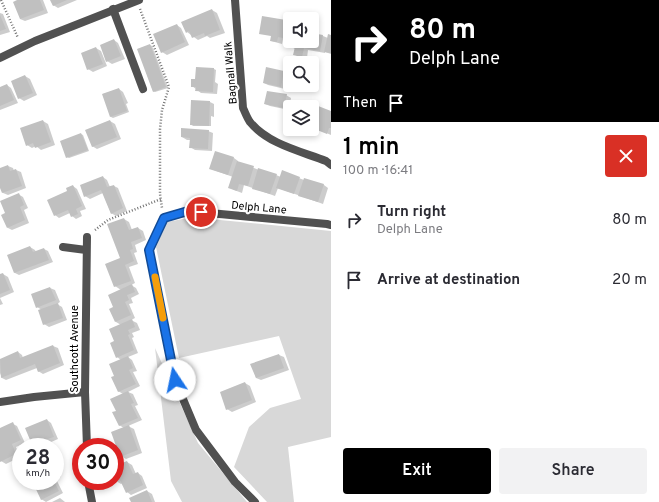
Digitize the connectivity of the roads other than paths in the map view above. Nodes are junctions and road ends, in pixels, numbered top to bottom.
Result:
1 (138, 0) edge
2 (235, 0) edge
3 (113, 9) junction
4 (0, 58) edge
5 (143, 89) dead end
6 (331, 165) edge
7 (331, 225) edge
8 (87, 237) road end
9 (62, 247) dead end
10 (86, 250) junction
11 (85, 392) junction
12 (0, 402) edge
13 (87, 438) edge
14 (90, 490) edge
15 (92, 502) edge
16 (254, 502) edge

1 - 3 street
2 - 6 street, Bagnall Walk
3 - 4 street
3 - 5 street
7 - 16 street, Delph Lane
8 - 10 street, Southcott Avenue
9 - 10 street
10 - 11 street, Southcott Avenue
11 - 12 street
11 - 13 street, Southcott Avenue
14 - 15 street

